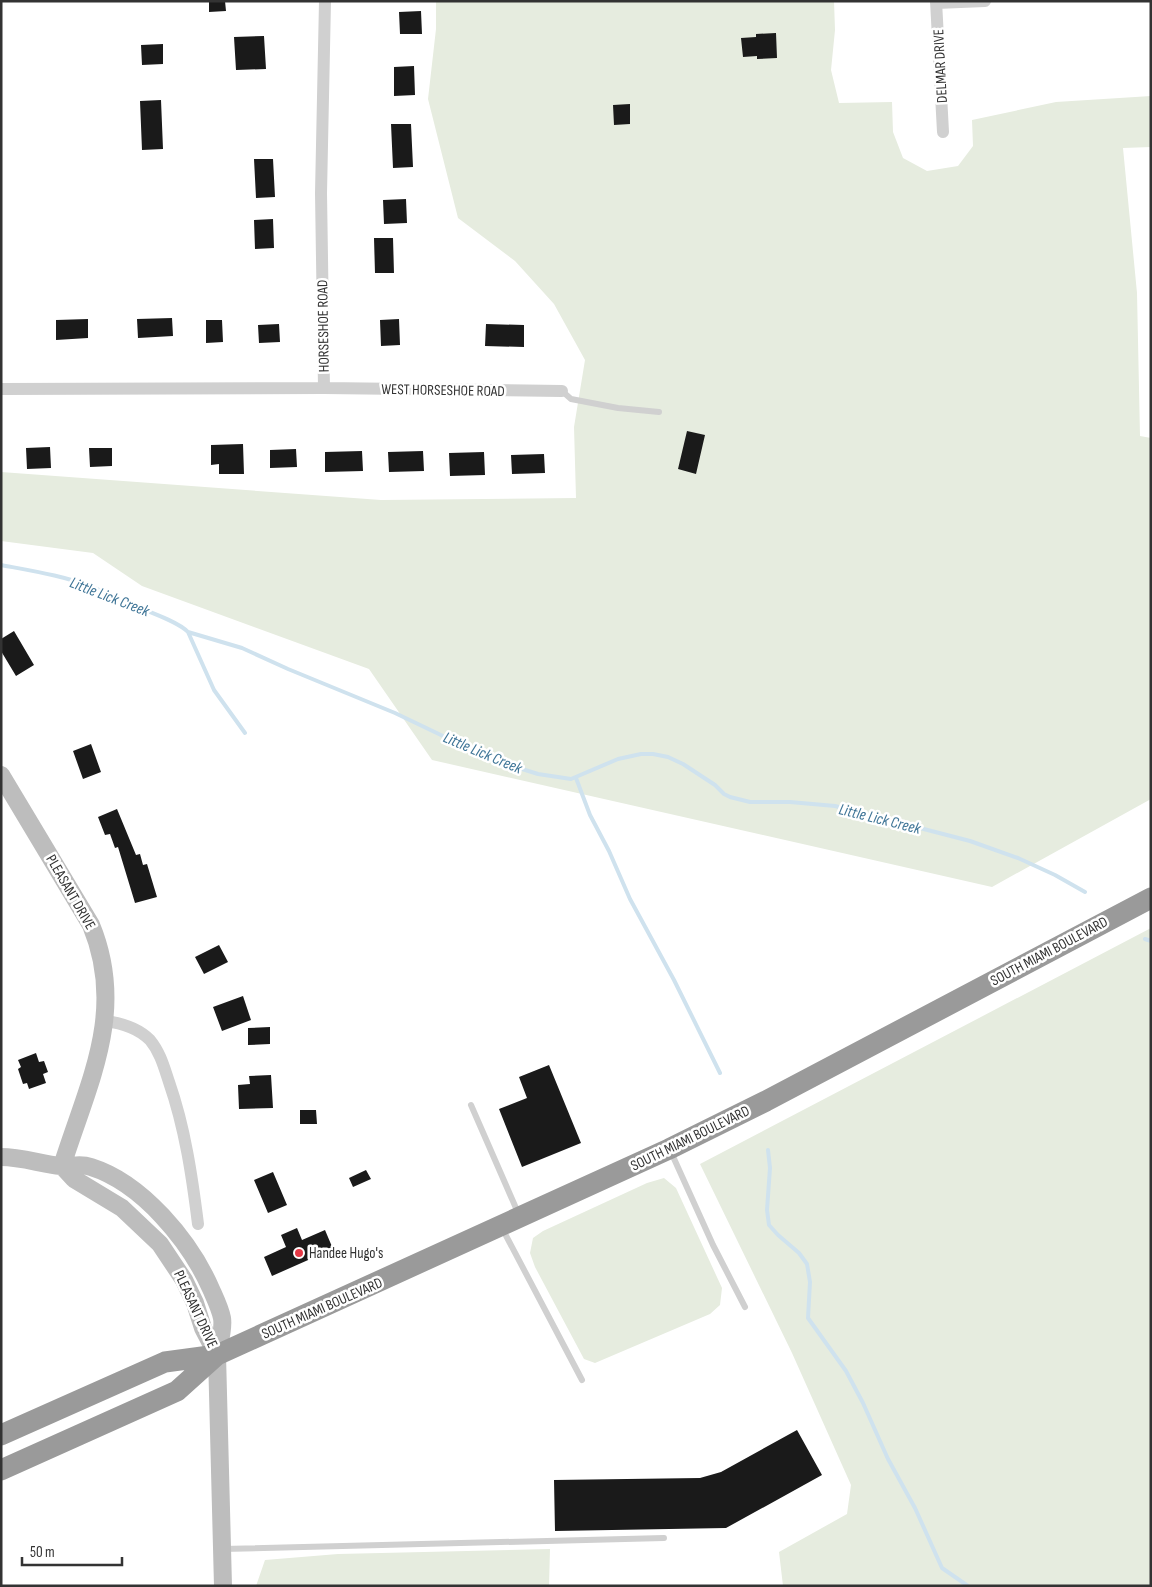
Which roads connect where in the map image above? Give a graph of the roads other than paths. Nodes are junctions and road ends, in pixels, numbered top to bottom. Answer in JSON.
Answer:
{"nodes":[{"id":1,"x":324,"y":1,"type":"edge"},
{"id":2,"x":985,"y":1,"type":"edge"},
{"id":3,"x":936,"y":2,"type":"edge"},
{"id":4,"x":944,"y":132,"type":"dead end"},
{"id":5,"x":324,"y":388,"type":"junction"},
{"id":6,"x":1,"y":389,"type":"edge"},
{"id":7,"x":562,"y":391,"type":"joint"},
{"id":8,"x":659,"y":412,"type":"dead end"},
{"id":9,"x":1,"y":775,"type":"edge"},
{"id":10,"x":1151,"y":898,"type":"edge"},
{"id":11,"x":105,"y":1021,"type":"junction"},
{"id":12,"x":471,"y":1105,"type":"dead end"},
{"id":13,"x":670,"y":1149,"type":"junction"},
{"id":14,"x":1,"y":1157,"type":"edge"},
{"id":15,"x":62,"y":1166,"type":"junction"},
{"id":16,"x":520,"y":1218,"type":"junction"},
{"id":17,"x":198,"y":1224,"type":"dead end"},
{"id":18,"x":501,"y":1227,"type":"junction"},
{"id":19,"x":744,"y":1307,"type":"dead end"},
{"id":20,"x":217,"y":1355,"type":"junction"},
{"id":21,"x":582,"y":1380,"type":"dead end"},
{"id":22,"x":1,"y":1435,"type":"edge"},
{"id":23,"x":1,"y":1470,"type":"edge"},
{"id":24,"x":664,"y":1538,"type":"dead end"},
{"id":25,"x":222,"y":1549,"type":"junction"},
{"id":26,"x":223,"y":1586,"type":"edge"}],
"edges":[{"from":1,"to":5,"type":"street","name":"HORSESHOE ROAD"},
{"from":2,"to":3,"type":"street"},
{"from":3,"to":4,"type":"street","name":"DELMAR DRIVE"},
{"from":5,"to":6,"type":"street","name":"HORSESHOE ROAD"},
{"from":5,"to":7,"type":"street","name":"WEST HORSESHOE ROAD"},
{"from":7,"to":8,"type":"lane"},
{"from":9,"to":11,"type":"street","name":"PLEASANT DRIVE"},
{"from":10,"to":13,"type":"highway","name":"SOUTH MIAMI BOULEVARD"},
{"from":11,"to":15,"type":"street","name":"PLEASANT DRIVE"},
{"from":11,"to":17,"type":"street"},
{"from":12,"to":16,"type":"lane"},
{"from":13,"to":16,"type":"highway","name":"SOUTH MIAMI BOULEVARD"},
{"from":13,"to":19,"type":"lane"},
{"from":14,"to":15,"type":"street"},
{"from":15,"to":20,"type":"street","name":"PLEASANT DRIVE"},
{"from":16,"to":18,"type":"highway","name":"SOUTH MIAMI BOULEVARD"},
{"from":18,"to":20,"type":"highway","name":"SOUTH MIAMI BOULEVARD"},
{"from":18,"to":21,"type":"lane"},
{"from":20,"to":22,"type":"highway","name":"SOUTH MIAMI BOULEVARD"},
{"from":20,"to":23,"type":"highway","name":"SOUTH MIAMI BOULEVARD"},
{"from":20,"to":25,"type":"street","name":"PLEASANT DRIVE"},
{"from":24,"to":25,"type":"lane"},
{"from":25,"to":26,"type":"street","name":"PLEASANT DRIVE"}]}
